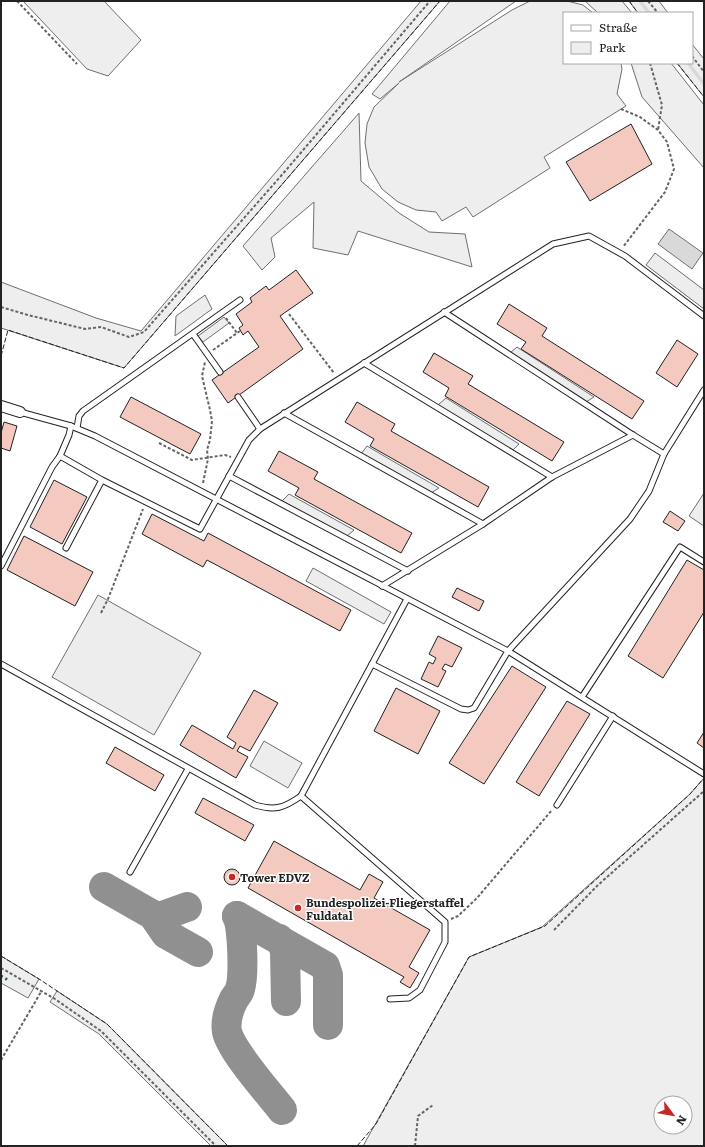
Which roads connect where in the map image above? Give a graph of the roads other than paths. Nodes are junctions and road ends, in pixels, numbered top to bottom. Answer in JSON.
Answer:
{"nodes":[{"id":1,"x":240,"y":300,"type":"dead end"},
{"id":2,"x":444,"y":312,"type":"junction"},
{"id":3,"x":704,"y":316,"type":"edge"},
{"id":4,"x":192,"y":334,"type":"junction"},
{"id":5,"x":364,"y":363,"type":"junction"},
{"id":6,"x":220,"y":372,"type":"dead end"},
{"id":7,"x":704,"y":390,"type":"edge"},
{"id":8,"x":238,"y":397,"type":"dead end"},
{"id":9,"x":1,"y":406,"type":"edge"},
{"id":10,"x":20,"y":412,"type":"joint"},
{"id":11,"x":284,"y":413,"type":"junction"},
{"id":12,"x":71,"y":426,"type":"junction"},
{"id":13,"x":77,"y":428,"type":"junction"},
{"id":14,"x":260,"y":429,"type":"junction"},
{"id":15,"x":633,"y":435,"type":"junction"},
{"id":16,"x":664,"y":454,"type":"junction"},
{"id":17,"x":60,"y":456,"type":"junction"},
{"id":18,"x":229,"y":476,"type":"junction"},
{"id":19,"x":552,"y":477,"type":"junction"},
{"id":20,"x":102,"y":480,"type":"junction"},
{"id":21,"x":216,"y":498,"type":"junction"},
{"id":22,"x":483,"y":524,"type":"junction"},
{"id":23,"x":66,"y":548,"type":"dead end"},
{"id":24,"x":704,"y":562,"type":"edge"},
{"id":25,"x":1,"y":566,"type":"edge"},
{"id":26,"x":408,"y":571,"type":"junction"},
{"id":27,"x":382,"y":586,"type":"junction"},
{"id":28,"x":407,"y":599,"type":"junction"},
{"id":29,"x":508,"y":651,"type":"junction"},
{"id":30,"x":1,"y":664,"type":"edge"},
{"id":31,"x":372,"y":664,"type":"junction"},
{"id":32,"x":582,"y":697,"type":"junction"},
{"id":33,"x":613,"y":716,"type":"junction"},
{"id":34,"x":188,"y":769,"type":"junction"},
{"id":35,"x":704,"y":774,"type":"edge"},
{"id":36,"x":301,"y":796,"type":"junction"},
{"id":37,"x":557,"y":805,"type":"road end"},
{"id":38,"x":130,"y":872,"type":"dead end"},
{"id":39,"x":390,"y":999,"type":"dead end"}],
"edges":[{"from":1,"to":4,"type":"lane"},
{"from":2,"to":3,"type":"lane"},
{"from":2,"to":5,"type":"lane"},
{"from":2,"to":15,"type":"lane"},
{"from":4,"to":6,"type":"lane"},
{"from":4,"to":13,"type":"lane"},
{"from":5,"to":11,"type":"lane"},
{"from":5,"to":19,"type":"lane"},
{"from":7,"to":16,"type":"lane"},
{"from":8,"to":14,"type":"lane"},
{"from":9,"to":10,"type":"street"},
{"from":10,"to":12,"type":"lane"},
{"from":11,"to":14,"type":"lane"},
{"from":11,"to":22,"type":"lane"},
{"from":12,"to":13,"type":"lane"},
{"from":12,"to":17,"type":"lane"},
{"from":13,"to":21,"type":"lane"},
{"from":14,"to":18,"type":"lane"},
{"from":15,"to":16,"type":"lane"},
{"from":15,"to":19,"type":"lane"},
{"from":16,"to":29,"type":"lane"},
{"from":17,"to":20,"type":"lane"},
{"from":17,"to":25,"type":"lane"},
{"from":18,"to":21,"type":"lane"},
{"from":18,"to":26,"type":"lane"},
{"from":19,"to":22,"type":"lane"},
{"from":20,"to":21,"type":"lane"},
{"from":20,"to":23,"type":"lane"},
{"from":21,"to":27,"type":"lane"},
{"from":22,"to":26,"type":"lane"},
{"from":24,"to":32,"type":"lane"},
{"from":26,"to":27,"type":"lane"},
{"from":27,"to":28,"type":"lane"},
{"from":28,"to":29,"type":"lane"},
{"from":28,"to":31,"type":"lane"},
{"from":29,"to":31,"type":"lane"},
{"from":29,"to":32,"type":"lane"},
{"from":30,"to":34,"type":"lane"},
{"from":31,"to":36,"type":"lane"},
{"from":32,"to":33,"type":"lane"},
{"from":33,"to":35,"type":"lane"},
{"from":33,"to":37,"type":"lane"},
{"from":34,"to":36,"type":"lane"},
{"from":34,"to":38,"type":"lane"},
{"from":36,"to":39,"type":"lane"}]}
